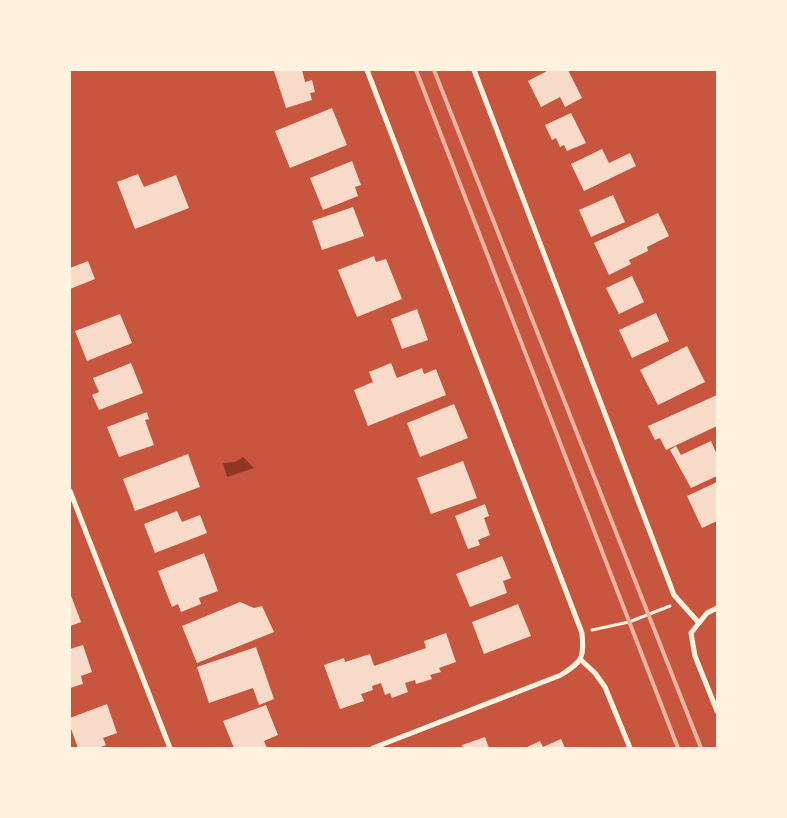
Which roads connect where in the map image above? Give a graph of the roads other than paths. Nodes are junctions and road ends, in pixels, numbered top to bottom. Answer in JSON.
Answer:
{"nodes":[{"id":1,"x":367,"y":70,"type":"edge"},
{"id":2,"x":474,"y":70,"type":"edge"},
{"id":3,"x":70,"y":491,"type":"edge"},
{"id":4,"x":717,"y":608,"type":"edge"},
{"id":5,"x":699,"y":623,"type":"junction"},
{"id":6,"x":581,"y":660,"type":"junction"},
{"id":7,"x":717,"y":711,"type":"edge"},
{"id":8,"x":170,"y":748,"type":"edge"},
{"id":9,"x":373,"y":748,"type":"edge"},
{"id":10,"x":630,"y":748,"type":"edge"}],
"edges":[{"from":1,"to":6,"type":"street"},
{"from":2,"to":5,"type":"street"},
{"from":3,"to":8,"type":"street"},
{"from":4,"to":5,"type":"street"},
{"from":5,"to":7,"type":"street"},
{"from":6,"to":9,"type":"street"},
{"from":6,"to":10,"type":"street"}]}
